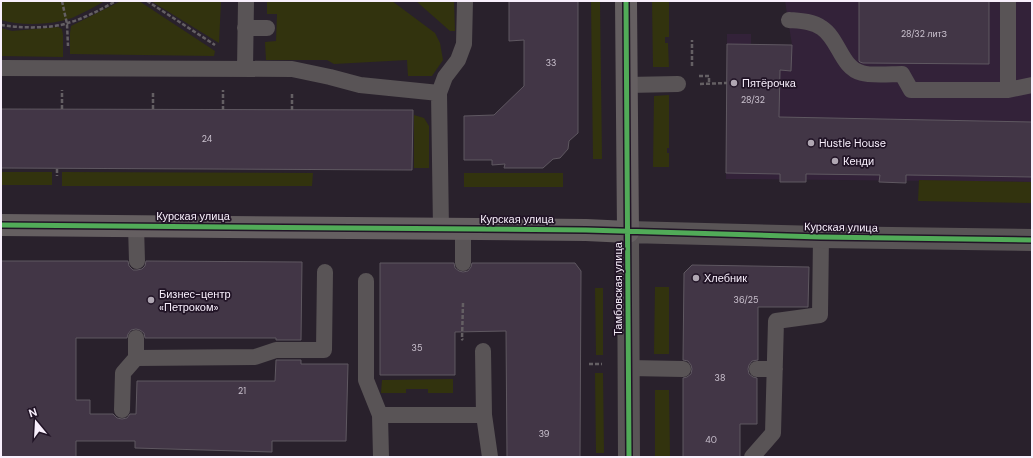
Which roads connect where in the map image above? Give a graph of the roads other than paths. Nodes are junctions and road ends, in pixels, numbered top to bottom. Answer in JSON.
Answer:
{"nodes":[{"id":1,"x":246,"y":1,"type":"edge"},
{"id":2,"x":465,"y":1,"type":"edge"},
{"id":3,"x":626,"y":1,"type":"edge"},
{"id":4,"x":1008,"y":1,"type":"edge"},
{"id":5,"x":789,"y":20,"type":"dead end"},
{"id":6,"x":245,"y":28,"type":"junction"},
{"id":7,"x":267,"y":28,"type":"dead end"},
{"id":8,"x":245,"y":66,"type":"junction"},
{"id":9,"x":1,"y":68,"type":"edge"},
{"id":10,"x":678,"y":84,"type":"dead end"},
{"id":11,"x":626,"y":85,"type":"junction"},
{"id":12,"x":1032,"y":85,"type":"edge"},
{"id":13,"x":1008,"y":90,"type":"junction"},
{"id":14,"x":439,"y":93,"type":"junction"},
{"id":15,"x":1,"y":225,"type":"edge"},
{"id":16,"x":136,"y":226,"type":"junction"},
{"id":17,"x":441,"y":229,"type":"junction"},
{"id":18,"x":463,"y":229,"type":"junction"},
{"id":19,"x":628,"y":232,"type":"junction"},
{"id":20,"x":821,"y":237,"type":"junction"},
{"id":21,"x":1032,"y":240,"type":"edge"},
{"id":22,"x":136,"y":261,"type":"dead end"},
{"id":23,"x":463,"y":263,"type":"dead end"},
{"id":24,"x":325,"y":272,"type":"dead end"},
{"id":25,"x":366,"y":281,"type":"dead end"},
{"id":26,"x":136,"y":338,"type":"dead end"},
{"id":27,"x":483,"y":351,"type":"road end"},
{"id":28,"x":136,"y":358,"type":"junction"},
{"id":29,"x":629,"y":368,"type":"junction"},
{"id":30,"x":683,"y":369,"type":"dead end"},
{"id":31,"x":758,"y":369,"type":"dead end"},
{"id":32,"x":775,"y":369,"type":"junction"},
{"id":33,"x":122,"y":410,"type":"dead end"},
{"id":34,"x":380,"y":415,"type":"junction"},
{"id":35,"x":484,"y":415,"type":"junction"},
{"id":36,"x":381,"y":457,"type":"edge"},
{"id":37,"x":490,"y":457,"type":"edge"},
{"id":38,"x":629,"y":457,"type":"edge"},
{"id":39,"x":752,"y":457,"type":"edge"}],
"edges":[{"from":1,"to":6,"type":"lane"},
{"from":2,"to":14,"type":"lane"},
{"from":3,"to":11,"type":"street","name":"Тамбовская улица"},
{"from":4,"to":13,"type":"lane"},
{"from":5,"to":13,"type":"lane"},
{"from":6,"to":7,"type":"lane"},
{"from":6,"to":8,"type":"lane"},
{"from":8,"to":9,"type":"lane"},
{"from":8,"to":14,"type":"lane"},
{"from":10,"to":11,"type":"lane"},
{"from":11,"to":19,"type":"street","name":"Тамбовская улица"},
{"from":12,"to":13,"type":"lane"},
{"from":14,"to":17,"type":"lane"},
{"from":15,"to":16,"type":"street","name":"Курская улица"},
{"from":16,"to":17,"type":"street","name":"Курская улица"},
{"from":16,"to":22,"type":"lane"},
{"from":17,"to":18,"type":"street","name":"Курская улица"},
{"from":18,"to":19,"type":"street","name":"Курская улица"},
{"from":18,"to":23,"type":"lane"},
{"from":19,"to":20,"type":"street","name":"Курская улица"},
{"from":19,"to":29,"type":"street","name":"Тамбовская улица"},
{"from":20,"to":21,"type":"street","name":"Курская улица"},
{"from":20,"to":32,"type":"lane"},
{"from":24,"to":28,"type":"lane"},
{"from":25,"to":34,"type":"lane"},
{"from":26,"to":28,"type":"lane"},
{"from":27,"to":35,"type":"lane"},
{"from":28,"to":33,"type":"lane"},
{"from":29,"to":30,"type":"lane"},
{"from":29,"to":38,"type":"street","name":"Тамбовская улица"},
{"from":31,"to":32,"type":"lane"},
{"from":32,"to":39,"type":"lane"},
{"from":34,"to":35,"type":"lane"},
{"from":34,"to":36,"type":"lane"},
{"from":35,"to":37,"type":"lane"}]}
